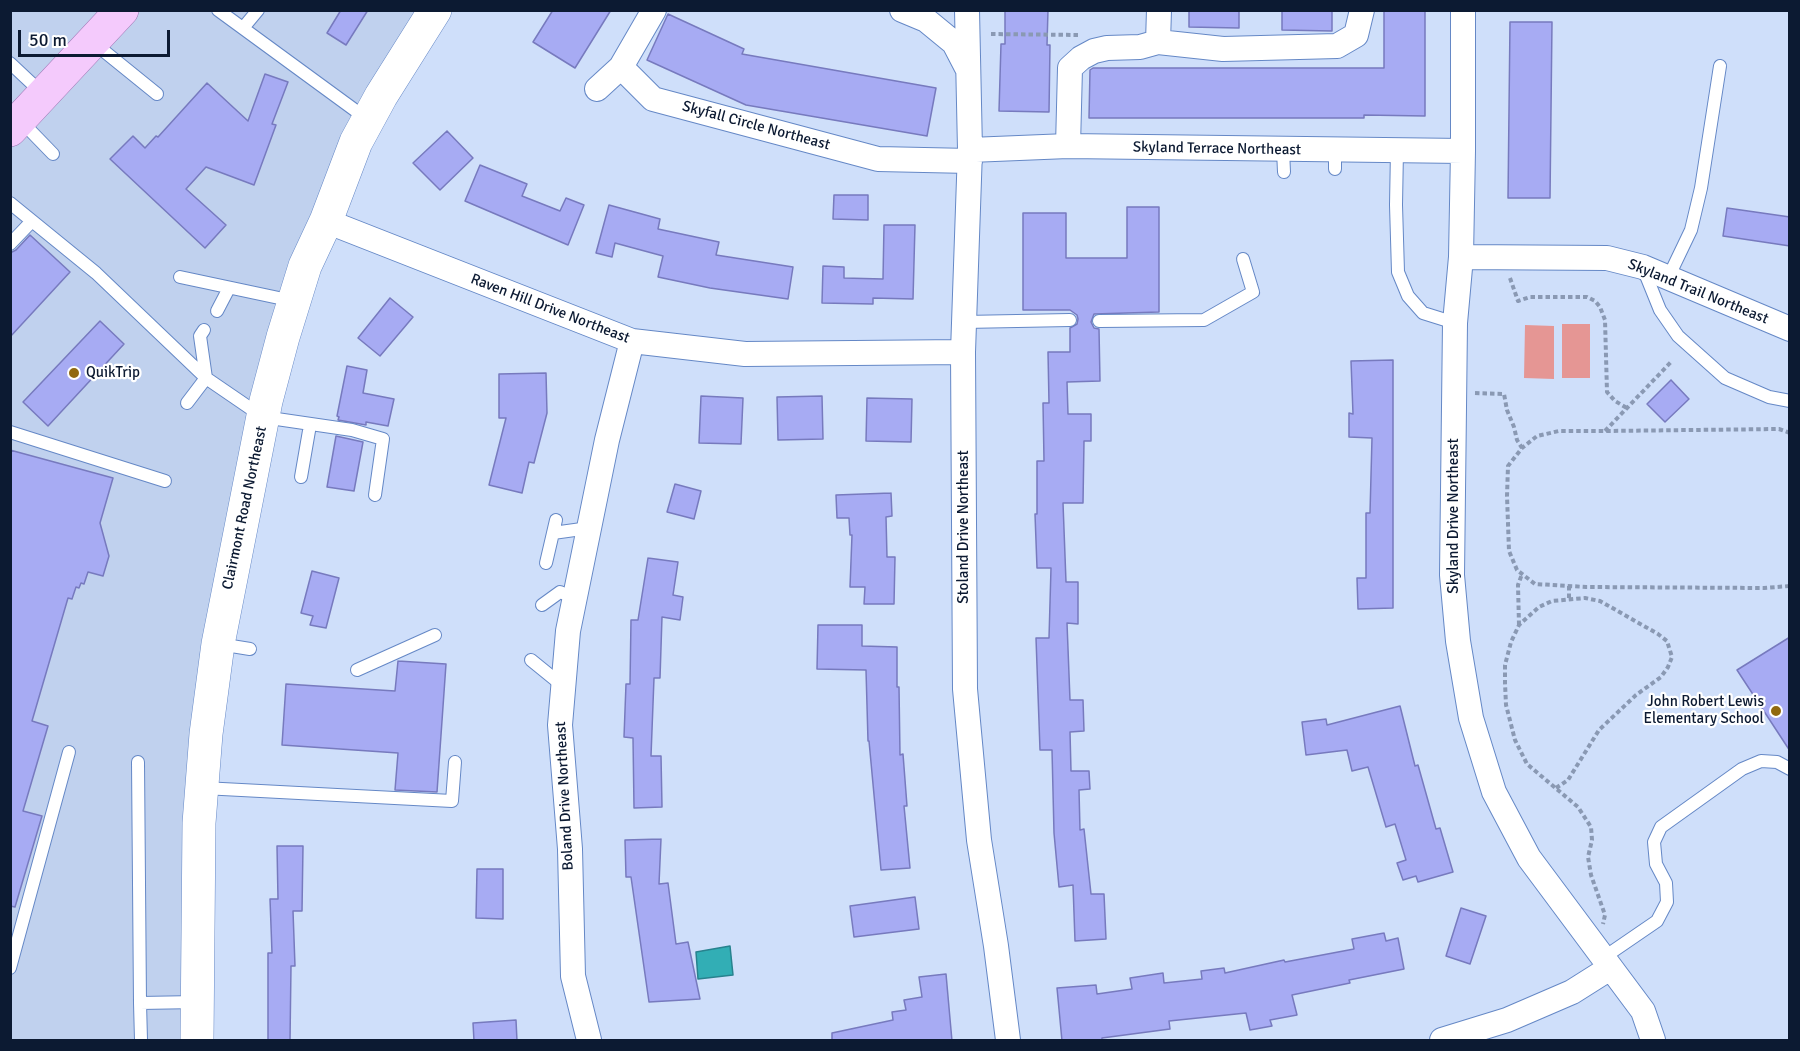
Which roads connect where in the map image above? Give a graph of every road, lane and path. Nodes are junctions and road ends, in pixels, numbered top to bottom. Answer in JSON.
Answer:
{"nodes":[{"id":1,"x":122,"y":10,"type":"edge"},
{"id":2,"x":218,"y":10,"type":"edge"},
{"id":3,"x":258,"y":10,"type":"edge"},
{"id":4,"x":435,"y":10,"type":"edge"},
{"id":5,"x":654,"y":10,"type":"edge"},
{"id":6,"x":902,"y":10,"type":"edge"},
{"id":7,"x":967,"y":10,"type":"edge"},
{"id":8,"x":1159,"y":10,"type":"edge"},
{"id":9,"x":1362,"y":10,"type":"edge"},
{"id":10,"x":1463,"y":10,"type":"edge"},
{"id":11,"x":243,"y":28,"type":"junction"},
{"id":12,"x":991,"y":34,"type":"dead end"},
{"id":13,"x":1082,"y":35,"type":"dead end"},
{"id":14,"x":93,"y":42,"type":"junction"},
{"id":15,"x":1158,"y":42,"type":"junction"},
{"id":16,"x":10,"y":63,"type":"edge"},
{"id":17,"x":1720,"y":66,"type":"dead end"},
{"id":18,"x":621,"y":67,"type":"junction"},
{"id":19,"x":970,"y":73,"type":"junction"},
{"id":20,"x":597,"y":89,"type":"dead end"},
{"id":21,"x":157,"y":94,"type":"dead end"},
{"id":22,"x":44,"y":95,"type":"junction"},
{"id":23,"x":368,"y":120,"type":"junction"},
{"id":24,"x":15,"y":125,"type":"edge"},
{"id":25,"x":1068,"y":147,"type":"junction"},
{"id":26,"x":1396,"y":150,"type":"junction"},
{"id":27,"x":1464,"y":151,"type":"junction"},
{"id":28,"x":53,"y":154,"type":"dead end"},
{"id":29,"x":970,"y":155,"type":"junction"},
{"id":30,"x":10,"y":203,"type":"edge"},
{"id":31,"x":32,"y":221,"type":"junction"},
{"id":32,"x":326,"y":221,"type":"junction"},
{"id":33,"x":10,"y":244,"type":"edge"},
{"id":34,"x":1461,"y":257,"type":"junction"},
{"id":35,"x":1243,"y":259,"type":"dead end"},
{"id":36,"x":1643,"y":267,"type":"junction"},
{"id":37,"x":1508,"y":272,"type":"dead end"},
{"id":38,"x":180,"y":277,"type":"dead end"},
{"id":39,"x":1668,"y":278,"type":"junction"},
{"id":40,"x":229,"y":288,"type":"junction"},
{"id":41,"x":294,"y":301,"type":"junction"},
{"id":42,"x":217,"y":311,"type":"dead end"},
{"id":43,"x":1070,"y":320,"type":"dead end"},
{"id":44,"x":1099,"y":321,"type":"dead end"},
{"id":45,"x":964,"y":322,"type":"junction"},
{"id":46,"x":1455,"y":323,"type":"junction"},
{"id":47,"x":1790,"y":329,"type":"edge"},
{"id":48,"x":204,"y":330,"type":"dead end"},
{"id":49,"x":632,"y":341,"type":"junction"},
{"id":50,"x":963,"y":352,"type":"junction"},
{"id":51,"x":1671,"y":362,"type":"dead end"},
{"id":52,"x":206,"y":378,"type":"junction"},
{"id":53,"x":1475,"y":393,"type":"dead end"},
{"id":54,"x":1790,"y":401,"type":"edge"},
{"id":55,"x":187,"y":403,"type":"dead end"},
{"id":56,"x":1627,"y":408,"type":"junction"},
{"id":57,"x":263,"y":417,"type":"junction"},
{"id":58,"x":310,"y":425,"type":"junction"},
{"id":59,"x":1605,"y":430,"type":"junction"},
{"id":60,"x":10,"y":432,"type":"edge"},
{"id":61,"x":1790,"y":433,"type":"edge"},
{"id":62,"x":1522,"y":448,"type":"junction"},
{"id":63,"x":301,"y":477,"type":"dead end"},
{"id":64,"x":165,"y":481,"type":"dead end"},
{"id":65,"x":375,"y":495,"type":"dead end"},
{"id":66,"x":556,"y":520,"type":"dead end"},
{"id":67,"x":589,"y":528,"type":"junction"},
{"id":68,"x":553,"y":533,"type":"junction"},
{"id":69,"x":546,"y":563,"type":"dead end"},
{"id":70,"x":1522,"y":574,"type":"junction"},
{"id":71,"x":1569,"y":586,"type":"junction"},
{"id":72,"x":1790,"y":586,"type":"edge"},
{"id":73,"x":574,"y":598,"type":"junction"},
{"id":74,"x":1569,"y":598,"type":"junction"},
{"id":75,"x":542,"y":605,"type":"dead end"},
{"id":76,"x":1519,"y":625,"type":"junction"},
{"id":77,"x":435,"y":635,"type":"dead end"},
{"id":78,"x":218,"y":644,"type":"junction"},
{"id":79,"x":250,"y":649,"type":"dead end"},
{"id":80,"x":531,"y":660,"type":"dead end"},
{"id":81,"x":357,"y":670,"type":"dead end"},
{"id":82,"x":563,"y":686,"type":"junction"},
{"id":83,"x":69,"y":752,"type":"dead end"},
{"id":84,"x":138,"y":762,"type":"dead end"},
{"id":85,"x":455,"y":762,"type":"dead end"},
{"id":86,"x":1790,"y":770,"type":"edge"},
{"id":87,"x":201,"y":788,"type":"junction"},
{"id":88,"x":1556,"y":788,"type":"junction"},
{"id":89,"x":1602,"y":926,"type":"dead end"},
{"id":90,"x":1606,"y":963,"type":"junction"},
{"id":91,"x":10,"y":968,"type":"edge"},
{"id":92,"x":197,"y":1002,"type":"junction"},
{"id":93,"x":140,"y":1003,"type":"junction"},
{"id":94,"x":141,"y":1041,"type":"edge"},
{"id":95,"x":197,"y":1041,"type":"edge"},
{"id":96,"x":589,"y":1041,"type":"edge"},
{"id":97,"x":1008,"y":1041,"type":"edge"},
{"id":98,"x":1442,"y":1041,"type":"edge"},
{"id":99,"x":1653,"y":1041,"type":"edge"}],
"edges":[{"from":1,"to":14,"type":"main road"},
{"from":2,"to":11,"type":"lane"},
{"from":3,"to":11,"type":"lane"},
{"from":4,"to":23,"type":"main road","name":"Clairmont Road Northeast"},
{"from":5,"to":18,"type":"street"},
{"from":6,"to":19,"type":"street"},
{"from":7,"to":19,"type":"street","name":"Stoland Drive Northeast"},
{"from":8,"to":15,"type":"street"},
{"from":9,"to":15,"type":"street"},
{"from":10,"to":27,"type":"street","name":"Skyland Drive Northeast"},
{"from":11,"to":23,"type":"lane"},
{"from":12,"to":13,"type":"path"},
{"from":14,"to":21,"type":"lane"},
{"from":14,"to":22,"type":"main road"},
{"from":15,"to":25,"type":"street"},
{"from":16,"to":22,"type":"lane"},
{"from":17,"to":39,"type":"lane"},
{"from":18,"to":20,"type":"street"},
{"from":18,"to":29,"type":"street","name":"Skyfall Circle Northeast"},
{"from":19,"to":29,"type":"street","name":"Stoland Drive Northeast"},
{"from":22,"to":24,"type":"main road"},
{"from":23,"to":32,"type":"main road","name":"Clairmont Road Northeast"},
{"from":24,"to":28,"type":"lane"},
{"from":25,"to":26,"type":"street","name":"Skyland Terrace Northeast"},
{"from":25,"to":29,"type":"street","name":"Skyland Terrace Northeast"},
{"from":26,"to":27,"type":"street","name":"Skyland Terrace Northeast"},
{"from":26,"to":46,"type":"lane"},
{"from":27,"to":34,"type":"street","name":"Skyland Drive Northeast"},
{"from":29,"to":45,"type":"street","name":"Stoland Drive Northeast"},
{"from":30,"to":31,"type":"lane"},
{"from":31,"to":33,"type":"lane"},
{"from":31,"to":52,"type":"lane"},
{"from":32,"to":41,"type":"main road","name":"Clairmont Road Northeast"},
{"from":32,"to":49,"type":"street","name":"Raven Hill Drive Northeast"},
{"from":34,"to":36,"type":"street","name":"Skyland Trail Northeast"},
{"from":34,"to":46,"type":"street","name":"Skyland Drive Northeast"},
{"from":35,"to":44,"type":"lane"},
{"from":36,"to":39,"type":"street","name":"Skyland Trail Northeast"},
{"from":36,"to":54,"type":"lane"},
{"from":37,"to":56,"type":"path"},
{"from":38,"to":40,"type":"lane"},
{"from":39,"to":47,"type":"street","name":"Skyland Trail Northeast"},
{"from":40,"to":41,"type":"lane"},
{"from":40,"to":42,"type":"lane"},
{"from":41,"to":57,"type":"main road","name":"Clairmont Road Northeast"},
{"from":43,"to":45,"type":"lane"},
{"from":45,"to":50,"type":"street","name":"Stoland Drive Northeast"},
{"from":46,"to":90,"type":"street","name":"Skyland Drive Northeast"},
{"from":48,"to":52,"type":"lane"},
{"from":49,"to":50,"type":"street","name":"Raven Hill Drive Northeast"},
{"from":49,"to":67,"type":"street","name":"Boland Drive Northeast"},
{"from":50,"to":97,"type":"street","name":"Stoland Drive Northeast"},
{"from":51,"to":56,"type":"path"},
{"from":52,"to":55,"type":"lane"},
{"from":52,"to":57,"type":"lane"},
{"from":53,"to":62,"type":"path"},
{"from":56,"to":59,"type":"path"},
{"from":57,"to":58,"type":"lane"},
{"from":57,"to":78,"type":"main road","name":"Clairmont Road Northeast"},
{"from":58,"to":63,"type":"lane"},
{"from":58,"to":65,"type":"lane"},
{"from":59,"to":61,"type":"path"},
{"from":59,"to":62,"type":"path"},
{"from":60,"to":64,"type":"lane"},
{"from":62,"to":70,"type":"path"},
{"from":66,"to":68,"type":"lane"},
{"from":67,"to":68,"type":"lane"},
{"from":67,"to":73,"type":"street","name":"Boland Drive Northeast"},
{"from":68,"to":69,"type":"lane"},
{"from":70,"to":71,"type":"path"},
{"from":70,"to":76,"type":"path"},
{"from":71,"to":72,"type":"path"},
{"from":71,"to":74,"type":"path"},
{"from":73,"to":75,"type":"lane"},
{"from":73,"to":82,"type":"street","name":"Boland Drive Northeast"},
{"from":74,"to":76,"type":"path"},
{"from":74,"to":88,"type":"path"},
{"from":76,"to":88,"type":"path"},
{"from":77,"to":81,"type":"lane"},
{"from":78,"to":79,"type":"lane"},
{"from":78,"to":87,"type":"main road","name":"Clairmont Road Northeast"},
{"from":80,"to":82,"type":"lane"},
{"from":82,"to":96,"type":"street","name":"Boland Drive Northeast"},
{"from":83,"to":91,"type":"lane"},
{"from":84,"to":93,"type":"lane"},
{"from":85,"to":87,"type":"lane"},
{"from":86,"to":90,"type":"lane"},
{"from":87,"to":92,"type":"main road","name":"Clairmont Road Northeast"},
{"from":88,"to":89,"type":"path"},
{"from":90,"to":98,"type":"street"},
{"from":90,"to":99,"type":"street","name":"Skyland Drive Northeast"},
{"from":92,"to":93,"type":"lane"},
{"from":92,"to":95,"type":"main road","name":"Clairmont Road Northeast"},
{"from":93,"to":94,"type":"lane"}]}
